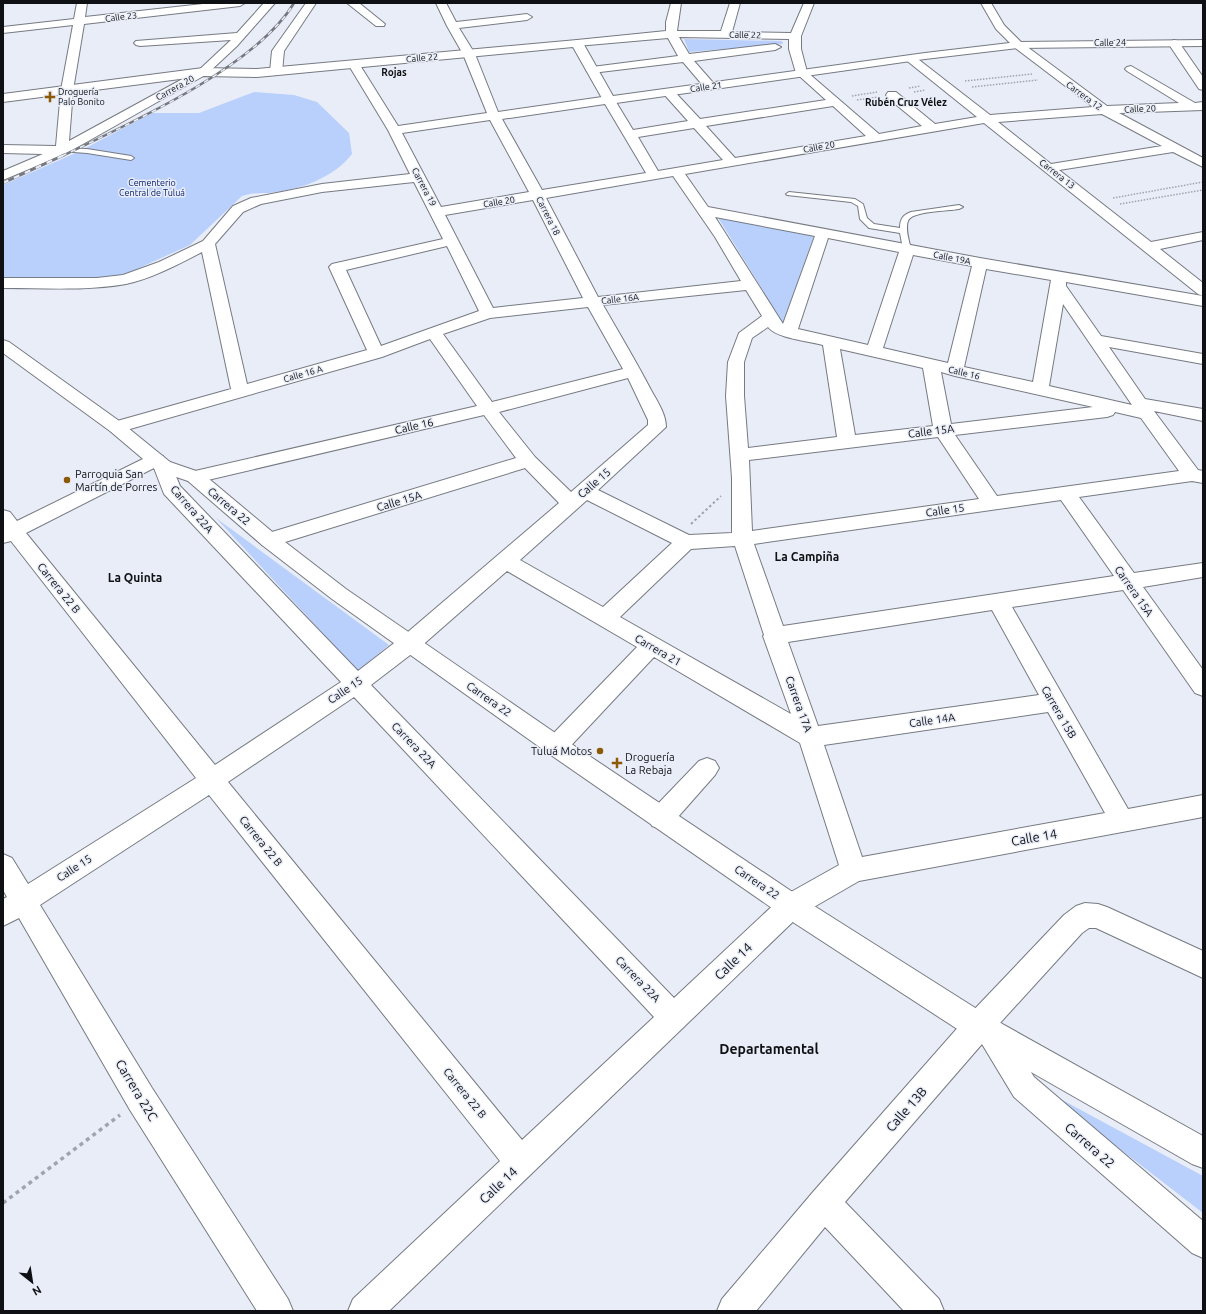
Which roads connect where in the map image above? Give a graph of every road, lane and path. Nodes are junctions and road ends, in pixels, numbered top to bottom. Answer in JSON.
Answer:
{"nodes":[{"id":1,"x":82,"y":3,"type":"edge"},
{"id":2,"x":240,"y":3,"type":"edge"},
{"id":3,"x":270,"y":3,"type":"edge"},
{"id":4,"x":311,"y":3,"type":"edge"},
{"id":5,"x":352,"y":3,"type":"edge"},
{"id":6,"x":440,"y":3,"type":"edge"},
{"id":7,"x":676,"y":3,"type":"edge"},
{"id":8,"x":735,"y":3,"type":"edge"},
{"id":9,"x":809,"y":3,"type":"edge"},
{"id":10,"x":986,"y":3,"type":"edge"},
{"id":11,"x":528,"y":17,"type":"dead end"},
{"id":12,"x":79,"y":22,"type":"junction"},
{"id":13,"x":380,"y":24,"type":"dead end"},
{"id":14,"x":452,"y":26,"type":"junction"},
{"id":15,"x":3,"y":30,"type":"edge"},
{"id":16,"x":672,"y":34,"type":"junction"},
{"id":17,"x":725,"y":35,"type":"junction"},
{"id":18,"x":240,"y":36,"type":"junction"},
{"id":19,"x":794,"y":40,"type":"junction"},
{"id":20,"x":140,"y":43,"type":"dead end"},
{"id":21,"x":577,"y":43,"type":"junction"},
{"id":22,"x":1174,"y":43,"type":"junction"},
{"id":23,"x":1203,"y":43,"type":"edge"},
{"id":24,"x":1018,"y":46,"type":"junction"},
{"id":25,"x":463,"y":53,"type":"junction"},
{"id":26,"x":686,"y":58,"type":"junction"},
{"id":27,"x":910,"y":58,"type":"junction"},
{"id":28,"x":354,"y":64,"type":"junction"},
{"id":29,"x":1131,"y":69,"type":"dead end"},
{"id":30,"x":592,"y":70,"type":"junction"},
{"id":31,"x":203,"y":72,"type":"junction"},
{"id":32,"x":276,"y":72,"type":"junction"},
{"id":33,"x":802,"y":73,"type":"junction"},
{"id":34,"x":1056,"y":75,"type":"junction"},
{"id":35,"x":710,"y":86,"type":"junction"},
{"id":36,"x":946,"y":86,"type":"junction"},
{"id":37,"x":1203,"y":86,"type":"edge"},
{"id":38,"x":67,"y":90,"type":"junction"},
{"id":39,"x":668,"y":92,"type":"junction"},
{"id":40,"x":892,"y":95,"type":"dead end"},
{"id":41,"x":3,"y":98,"type":"edge"},
{"id":42,"x":609,"y":100,"type":"junction"},
{"id":43,"x":836,"y":102,"type":"junction"},
{"id":44,"x":1197,"y":106,"type":"edge"},
{"id":45,"x":1104,"y":110,"type":"junction"},
{"id":46,"x":494,"y":116,"type":"junction"},
{"id":47,"x":988,"y":119,"type":"junction"},
{"id":48,"x":696,"y":124,"type":"junction"},
{"id":49,"x":932,"y":128,"type":"junction"},
{"id":50,"x":394,"y":130,"type":"junction"},
{"id":51,"x":629,"y":134,"type":"junction"},
{"id":52,"x":875,"y":137,"type":"junction"},
{"id":53,"x":1175,"y":148,"type":"junction"},
{"id":54,"x":3,"y":149,"type":"edge"},
{"id":55,"x":62,"y":150,"type":"junction"},
{"id":56,"x":131,"y":158,"type":"dead end"},
{"id":57,"x":731,"y":161,"type":"junction"},
{"id":58,"x":1203,"y":163,"type":"edge"},
{"id":59,"x":1048,"y":168,"type":"junction"},
{"id":60,"x":676,"y":171,"type":"junction"},
{"id":61,"x":7,"y":173,"type":"edge"},
{"id":62,"x":655,"y":176,"type":"junction"},
{"id":63,"x":418,"y":177,"type":"junction"},
{"id":64,"x":1203,"y":182,"type":"edge"},
{"id":65,"x":1203,"y":190,"type":"edge"},
{"id":66,"x":789,"y":194,"type":"dead end"},
{"id":67,"x":538,"y":196,"type":"junction"},
{"id":68,"x":1094,"y":204,"type":"junction"},
{"id":69,"x":959,"y":208,"type":"dead end"},
{"id":70,"x":703,"y":210,"type":"junction"},
{"id":71,"x":437,"y":212,"type":"junction"},
{"id":72,"x":904,"y":231,"type":"junction"},
{"id":73,"x":823,"y":233,"type":"junction"},
{"id":74,"x":1203,"y":236,"type":"edge"},
{"id":75,"x":452,"y":241,"type":"junction"},
{"id":76,"x":208,"y":244,"type":"junction"},
{"id":77,"x":1148,"y":247,"type":"junction"},
{"id":78,"x":907,"y":249,"type":"junction"},
{"id":79,"x":980,"y":263,"type":"junction"},
{"id":80,"x":1059,"y":281,"type":"junction"},
{"id":81,"x":3,"y":283,"type":"edge"},
{"id":82,"x":751,"y":285,"type":"junction"},
{"id":83,"x":1203,"y":291,"type":"edge"},
{"id":84,"x":1203,"y":301,"type":"edge"},
{"id":85,"x":593,"y":302,"type":"junction"},
{"id":86,"x":488,"y":313,"type":"junction"},
{"id":87,"x":780,"y":327,"type":"junction"},
{"id":88,"x":434,"y":333,"type":"junction"},
{"id":89,"x":1095,"y":340,"type":"junction"},
{"id":90,"x":831,"y":343,"type":"junction"},
{"id":91,"x":3,"y":345,"type":"edge"},
{"id":92,"x":874,"y":352,"type":"junction"},
{"id":93,"x":376,"y":353,"type":"junction"},
{"id":94,"x":1203,"y":359,"type":"edge"},
{"id":95,"x":931,"y":365,"type":"junction"},
{"id":96,"x":954,"y":371,"type":"junction"},
{"id":97,"x":633,"y":372,"type":"junction"},
{"id":98,"x":1040,"y":390,"type":"junction"},
{"id":99,"x":240,"y":392,"type":"junction"},
{"id":100,"x":488,"y":409,"type":"junction"},
{"id":101,"x":1137,"y":409,"type":"junction"},
{"id":102,"x":1203,"y":415,"type":"edge"},
{"id":103,"x":116,"y":427,"type":"junction"},
{"id":104,"x":657,"y":427,"type":"joint"},
{"id":105,"x":943,"y":430,"type":"junction"},
{"id":106,"x":847,"y":442,"type":"junction"},
{"id":107,"x":739,"y":455,"type":"junction"},
{"id":108,"x":528,"y":461,"type":"junction"},
{"id":109,"x":159,"y":463,"type":"junction"},
{"id":110,"x":1197,"y":476,"type":"edge"},
{"id":111,"x":195,"y":477,"type":"junction"},
{"id":112,"x":741,"y":478,"type":"junction"},
{"id":113,"x":1066,"y":493,"type":"junction"},
{"id":114,"x":578,"y":497,"type":"junction"},
{"id":115,"x":992,"y":504,"type":"junction"},
{"id":116,"x":7,"y":528,"type":"edge"},
{"id":117,"x":742,"y":539,"type":"junction"},
{"id":118,"x":269,"y":540,"type":"junction"},
{"id":119,"x":681,"y":540,"type":"junction"},
{"id":120,"x":506,"y":561,"type":"junction"},
{"id":121,"x":1203,"y":570,"type":"edge"},
{"id":122,"x":1127,"y":582,"type":"junction"},
{"id":123,"x":998,"y":602,"type":"junction"},
{"id":124,"x":604,"y":618,"type":"junction"},
{"id":125,"x":774,"y":636,"type":"junction"},
{"id":126,"x":410,"y":643,"type":"junction"},
{"id":127,"x":651,"y":646,"type":"junction"},
{"id":128,"x":1200,"y":678,"type":"edge"},
{"id":129,"x":356,"y":684,"type":"junction"},
{"id":130,"x":1053,"y":702,"type":"junction"},
{"id":131,"x":810,"y":737,"type":"junction"},
{"id":132,"x":556,"y":746,"type":"junction"},
{"id":133,"x":706,"y":768,"type":"dead end"},
{"id":134,"x":212,"y":780,"type":"junction"},
{"id":135,"x":1203,"y":806,"type":"edge"},
{"id":136,"x":661,"y":818,"type":"junction"},
{"id":137,"x":1122,"y":821,"type":"junction"},
{"id":138,"x":3,"y":866,"type":"edge"},
{"id":139,"x":854,"y":870,"type":"junction"},
{"id":140,"x":791,"y":906,"type":"junction"},
{"id":141,"x":14,"y":907,"type":"edge"},
{"id":142,"x":1203,"y":965,"type":"edge"},
{"id":143,"x":674,"y":1018,"type":"junction"},
{"id":144,"x":985,"y":1030,"type":"junction"},
{"id":145,"x":142,"y":1099,"type":"junction"},
{"id":146,"x":1203,"y":1153,"type":"edge"},
{"id":147,"x":521,"y":1163,"type":"junction"},
{"id":148,"x":3,"y":1203,"type":"edge"},
{"id":149,"x":824,"y":1203,"type":"junction"},
{"id":150,"x":1203,"y":1242,"type":"edge"},
{"id":151,"x":276,"y":1311,"type":"edge"},
{"id":152,"x":365,"y":1311,"type":"edge"},
{"id":153,"x":734,"y":1311,"type":"edge"},
{"id":154,"x":928,"y":1311,"type":"edge"}],
"edges":[{"from":1,"to":12,"type":"street"},
{"from":2,"to":12,"type":"street","name":"Calle 23"},
{"from":3,"to":18,"type":"street","name":"Carrera 20"},
{"from":4,"to":32,"type":"street"},
{"from":5,"to":13,"type":"street"},
{"from":6,"to":14,"type":"street","name":"Carrera 18"},
{"from":6,"to":25,"type":"street"},
{"from":7,"to":16,"type":"street"},
{"from":8,"to":17,"type":"street"},
{"from":9,"to":19,"type":"street"},
{"from":10,"to":24,"type":"street","name":"Carrera 12"},
{"from":11,"to":14,"type":"street"},
{"from":12,"to":15,"type":"street","name":"Calle 23"},
{"from":12,"to":38,"type":"street"},
{"from":14,"to":25,"type":"street","name":"Carrera 18"},
{"from":16,"to":17,"type":"street","name":"Calle 22"},
{"from":16,"to":21,"type":"street","name":"Calle 22"},
{"from":16,"to":26,"type":"street"},
{"from":17,"to":19,"type":"street","name":"Calle 22"},
{"from":18,"to":20,"type":"street"},
{"from":18,"to":31,"type":"street","name":"Carrera 20"},
{"from":19,"to":26,"type":"street"},
{"from":19,"to":33,"type":"street"},
{"from":21,"to":25,"type":"street","name":"Calle 22"},
{"from":21,"to":30,"type":"street"},
{"from":22,"to":23,"type":"street","name":"Calle 24"},
{"from":22,"to":24,"type":"street","name":"Calle 24"},
{"from":22,"to":37,"type":"street"},
{"from":24,"to":27,"type":"street","name":"Calle 21"},
{"from":24,"to":34,"type":"street","name":"Carrera 12"},
{"from":25,"to":28,"type":"street","name":"Calle 22"},
{"from":25,"to":46,"type":"street","name":"Carrera 18"},
{"from":26,"to":30,"type":"street"},
{"from":26,"to":35,"type":"street"},
{"from":27,"to":33,"type":"street","name":"Calle 21"},
{"from":27,"to":36,"type":"street","name":"Carrera 13"},
{"from":28,"to":32,"type":"street","name":"Calle 22"},
{"from":28,"to":50,"type":"street","name":"Carrera 19"},
{"from":29,"to":44,"type":"street"},
{"from":30,"to":42,"type":"street"},
{"from":31,"to":32,"type":"street","name":"Calle 22"},
{"from":31,"to":38,"type":"street","name":"Calle 22"},
{"from":31,"to":55,"type":"street","name":"Carrera 20"},
{"from":33,"to":35,"type":"street","name":"Calle 21"},
{"from":33,"to":43,"type":"street"},
{"from":34,"to":36,"type":"path"},
{"from":34,"to":36,"type":"path"},
{"from":34,"to":45,"type":"street","name":"Carrera 12"},
{"from":35,"to":39,"type":"street","name":"Calle 21"},
{"from":36,"to":47,"type":"street","name":"Carrera 13"},
{"from":38,"to":41,"type":"street","name":"Calle 22"},
{"from":38,"to":55,"type":"street"},
{"from":39,"to":42,"type":"street","name":"Calle 21"},
{"from":39,"to":48,"type":"street"},
{"from":40,"to":49,"type":"street"},
{"from":42,"to":46,"type":"street","name":"Calle 21"},
{"from":42,"to":51,"type":"street"},
{"from":43,"to":48,"type":"street"},
{"from":43,"to":52,"type":"street"},
{"from":44,"to":45,"type":"street","name":"Calle 20"},
{"from":45,"to":47,"type":"street","name":"Calle 20"},
{"from":45,"to":53,"type":"street","name":"Carrera 12"},
{"from":46,"to":50,"type":"street","name":"Calle 21"},
{"from":46,"to":67,"type":"street","name":"Carrera 18"},
{"from":47,"to":49,"type":"street","name":"Calle 20"},
{"from":47,"to":59,"type":"street","name":"Carrera 13"},
{"from":48,"to":51,"type":"street"},
{"from":48,"to":57,"type":"street"},
{"from":49,"to":52,"type":"street","name":"Calle 20"},
{"from":50,"to":63,"type":"street","name":"Carrera 19"},
{"from":51,"to":62,"type":"street"},
{"from":52,"to":57,"type":"street","name":"Calle 20"},
{"from":53,"to":58,"type":"street","name":"Carrera 12"},
{"from":53,"to":59,"type":"street"},
{"from":54,"to":55,"type":"street"},
{"from":55,"to":56,"type":"lane"},
{"from":55,"to":61,"type":"street"},
{"from":57,"to":60,"type":"street","name":"Calle 20"},
{"from":59,"to":68,"type":"street","name":"Carrera 13"},
{"from":60,"to":62,"type":"street","name":"Calle 20"},
{"from":60,"to":70,"type":"street"},
{"from":62,"to":67,"type":"street","name":"Calle 20"},
{"from":63,"to":71,"type":"street","name":"Carrera 19"},
{"from":63,"to":76,"type":"street"},
{"from":64,"to":68,"type":"path"},
{"from":65,"to":68,"type":"path"},
{"from":66,"to":72,"type":"lane"},
{"from":67,"to":71,"type":"street","name":"Calle 20"},
{"from":67,"to":85,"type":"street","name":"Carrera 18"},
{"from":68,"to":77,"type":"street","name":"Carrera 13"},
{"from":69,"to":72,"type":"lane"},
{"from":70,"to":73,"type":"street","name":"Calle 19A"},
{"from":70,"to":82,"type":"street"},
{"from":71,"to":75,"type":"street","name":"Carrera 19"},
{"from":72,"to":78,"type":"lane"},
{"from":73,"to":78,"type":"street","name":"Calle 19A"},
{"from":73,"to":87,"type":"street"},
{"from":74,"to":77,"type":"street"},
{"from":75,"to":86,"type":"street","name":"Carrera 19"},
{"from":75,"to":93,"type":"street"},
{"from":76,"to":81,"type":"street"},
{"from":76,"to":99,"type":"street"},
{"from":77,"to":83,"type":"street","name":"Carrera 13"},
{"from":78,"to":79,"type":"street","name":"Calle 19A"},
{"from":78,"to":92,"type":"street"},
{"from":79,"to":80,"type":"street","name":"Calle 19A"},
{"from":79,"to":96,"type":"street"},
{"from":80,"to":84,"type":"street","name":"Calle 19A"},
{"from":80,"to":89,"type":"street"},
{"from":80,"to":98,"type":"street"},
{"from":82,"to":85,"type":"street","name":"Calle 16A"},
{"from":82,"to":87,"type":"street"},
{"from":85,"to":86,"type":"street","name":"Calle 16A"},
{"from":85,"to":97,"type":"street","name":"Carrera 18"},
{"from":86,"to":88,"type":"street","name":"Calle 16 A"},
{"from":87,"to":90,"type":"street","name":"Calle 16"},
{"from":87,"to":107,"type":"street","name":"Carrera 17A"},
{"from":88,"to":93,"type":"street","name":"Calle 16 A"},
{"from":88,"to":100,"type":"street"},
{"from":89,"to":94,"type":"street"},
{"from":89,"to":101,"type":"street"},
{"from":90,"to":92,"type":"street","name":"Calle 16"},
{"from":90,"to":106,"type":"street"},
{"from":91,"to":103,"type":"street","name":"Carrera 22"},
{"from":92,"to":95,"type":"street","name":"Calle 16"},
{"from":93,"to":99,"type":"street","name":"Calle 16 A"},
{"from":95,"to":96,"type":"street","name":"Calle 16"},
{"from":95,"to":105,"type":"street"},
{"from":96,"to":98,"type":"street","name":"Calle 16"},
{"from":97,"to":100,"type":"street","name":"Calle 16"},
{"from":97,"to":104,"type":"street","name":"Carrera 18"},
{"from":98,"to":101,"type":"street","name":"Calle 16"},
{"from":99,"to":103,"type":"street","name":"Calle 16 A"},
{"from":100,"to":108,"type":"street"},
{"from":100,"to":111,"type":"street","name":"Calle 16"},
{"from":101,"to":102,"type":"street","name":"Calle 16"},
{"from":101,"to":105,"type":"street","name":"Calle 15A"},
{"from":101,"to":110,"type":"street"},
{"from":103,"to":109,"type":"street","name":"Carrera 22"},
{"from":104,"to":114,"type":"street","name":"Calle 15"},
{"from":105,"to":106,"type":"street","name":"Calle 15A"},
{"from":105,"to":115,"type":"street"},
{"from":106,"to":107,"type":"street","name":"Calle 15A"},
{"from":107,"to":112,"type":"street","name":"Carrera 17A"},
{"from":108,"to":114,"type":"street"},
{"from":108,"to":118,"type":"street","name":"Calle 15A"},
{"from":109,"to":111,"type":"street","name":"Carrera 22"},
{"from":109,"to":116,"type":"street"},
{"from":109,"to":129,"type":"street","name":"Carrera 22A"},
{"from":110,"to":113,"type":"street","name":"Calle 15"},
{"from":111,"to":118,"type":"street","name":"Carrera 22"},
{"from":112,"to":117,"type":"street","name":"Carrera 17A"},
{"from":112,"to":119,"type":"path"},
{"from":113,"to":115,"type":"street","name":"Calle 15"},
{"from":113,"to":122,"type":"street","name":"Carrera 15A"},
{"from":114,"to":119,"type":"street"},
{"from":114,"to":120,"type":"street","name":"Calle 15"},
{"from":115,"to":117,"type":"street","name":"Calle 15"},
{"from":116,"to":134,"type":"street","name":"Carrera 22 B"},
{"from":117,"to":119,"type":"street","name":"Calle 15"},
{"from":117,"to":125,"type":"street","name":"Carrera 17A"},
{"from":118,"to":126,"type":"street","name":"Carrera 22"},
{"from":119,"to":124,"type":"street"},
{"from":120,"to":124,"type":"street","name":"Carrera 21"},
{"from":120,"to":126,"type":"street","name":"Calle 15"},
{"from":121,"to":122,"type":"street"},
{"from":122,"to":123,"type":"street"},
{"from":122,"to":128,"type":"street","name":"Carrera 15A"},
{"from":123,"to":125,"type":"street"},
{"from":123,"to":130,"type":"street","name":"Carrera 15B"},
{"from":124,"to":127,"type":"street","name":"Carrera 21"},
{"from":125,"to":131,"type":"street","name":"Carrera 17A"},
{"from":126,"to":129,"type":"street","name":"Calle 15"},
{"from":126,"to":132,"type":"street","name":"Carrera 22"},
{"from":127,"to":131,"type":"street","name":"Carrera 21"},
{"from":127,"to":132,"type":"street"},
{"from":129,"to":134,"type":"street","name":"Calle 15"},
{"from":129,"to":143,"type":"street","name":"Carrera 22A"},
{"from":130,"to":131,"type":"street","name":"Calle 14A"},
{"from":130,"to":137,"type":"street","name":"Carrera 15B"},
{"from":131,"to":139,"type":"street","name":"Carrera 17A"},
{"from":132,"to":136,"type":"street","name":"Carrera 22"},
{"from":133,"to":136,"type":"street"},
{"from":134,"to":141,"type":"street","name":"Calle 15"},
{"from":134,"to":147,"type":"street","name":"Carrera 22 B"},
{"from":135,"to":137,"type":"street","name":"Calle 14"},
{"from":136,"to":140,"type":"street","name":"Carrera 22"},
{"from":137,"to":139,"type":"street","name":"Calle 14"},
{"from":138,"to":141,"type":"street","name":"Carrera 22C"},
{"from":139,"to":140,"type":"street","name":"Calle 14"},
{"from":140,"to":143,"type":"street","name":"Calle 14"},
{"from":140,"to":144,"type":"street","name":"Carrera 22"},
{"from":141,"to":145,"type":"street","name":"Carrera 22C"},
{"from":142,"to":144,"type":"street","name":"Calle 13B"},
{"from":143,"to":147,"type":"street","name":"Calle 14"},
{"from":144,"to":146,"type":"street","name":"Carrera 22"},
{"from":144,"to":149,"type":"street","name":"Calle 13B"},
{"from":144,"to":150,"type":"street","name":"Carrera 22"},
{"from":145,"to":148,"type":"path"},
{"from":145,"to":151,"type":"street","name":"Carrera 22C"},
{"from":147,"to":152,"type":"street","name":"Calle 14"},
{"from":149,"to":153,"type":"street","name":"Calle 13B"},
{"from":149,"to":154,"type":"street"}]}
